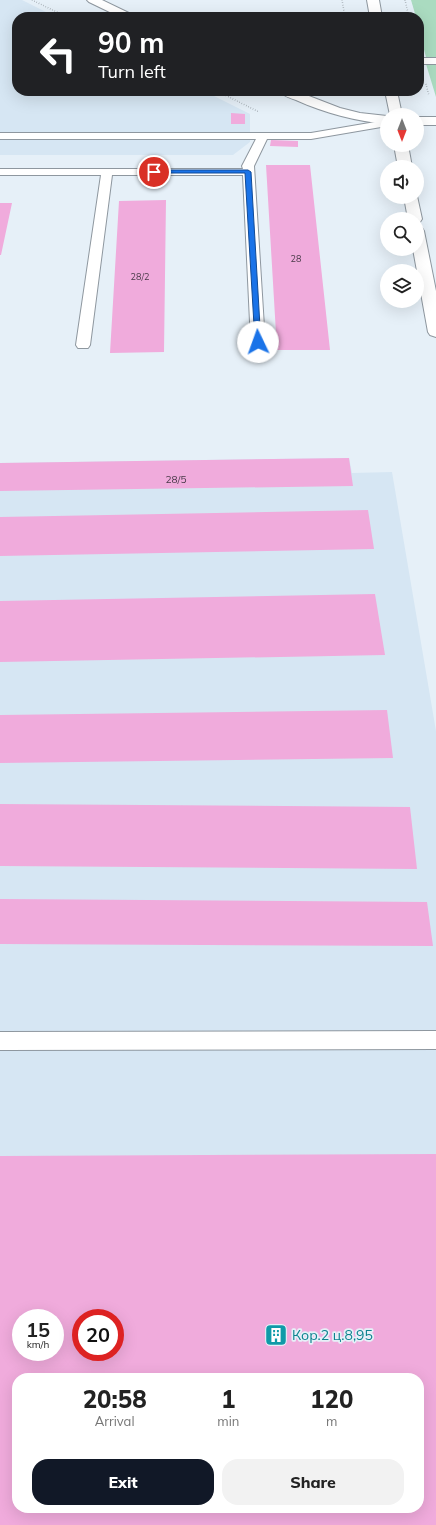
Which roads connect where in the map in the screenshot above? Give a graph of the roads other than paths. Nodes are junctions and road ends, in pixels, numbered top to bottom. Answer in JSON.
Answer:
{"nodes":[{"id":1,"x":93,"y":0,"type":"edge"},
{"id":2,"x":373,"y":0,"type":"edge"},
{"id":3,"x":118,"y":12,"type":"edge"},
{"id":4,"x":375,"y":12,"type":"edge"},
{"id":5,"x":424,"y":61,"type":"edge"},
{"id":6,"x":436,"y":61,"type":"edge"},
{"id":7,"x":303,"y":96,"type":"edge"},
{"id":8,"x":392,"y":96,"type":"edge"},
{"id":9,"x":395,"y":108,"type":"edge"},
{"id":10,"x":380,"y":120,"type":"edge"},
{"id":11,"x":424,"y":121,"type":"edge"},
{"id":12,"x":436,"y":121,"type":"edge"},
{"id":13,"x":380,"y":122,"type":"edge"},
{"id":14,"x":0,"y":136,"type":"edge"},
{"id":15,"x":263,"y":136,"type":"junction"},
{"id":16,"x":0,"y":172,"type":"edge"},
{"id":17,"x":107,"y":172,"type":"junction"},
{"id":18,"x":248,"y":172,"type":"junction"},
{"id":19,"x":422,"y":256,"type":"edge"},
{"id":20,"x":436,"y":332,"type":"edge"},
{"id":21,"x":258,"y":342,"type":"dead end"},
{"id":22,"x":83,"y":345,"type":"dead end"},
{"id":23,"x":436,"y":1040,"type":"edge"},
{"id":24,"x":0,"y":1041,"type":"edge"}],
"edges":[{"from":1,"to":3,"type":"street"},
{"from":2,"to":4,"type":"street"},
{"from":5,"to":6,"type":"lane"},
{"from":7,"to":10,"type":"street"},
{"from":8,"to":9,"type":"street"},
{"from":11,"to":12,"type":"street"},
{"from":13,"to":15,"type":"lane"},
{"from":14,"to":15,"type":"lane"},
{"from":15,"to":18,"type":"lane"},
{"from":16,"to":17,"type":"lane"},
{"from":17,"to":18,"type":"lane"},
{"from":17,"to":22,"type":"lane"},
{"from":18,"to":21,"type":"lane"},
{"from":19,"to":20,"type":"street"},
{"from":23,"to":24,"type":"lane"}]}
